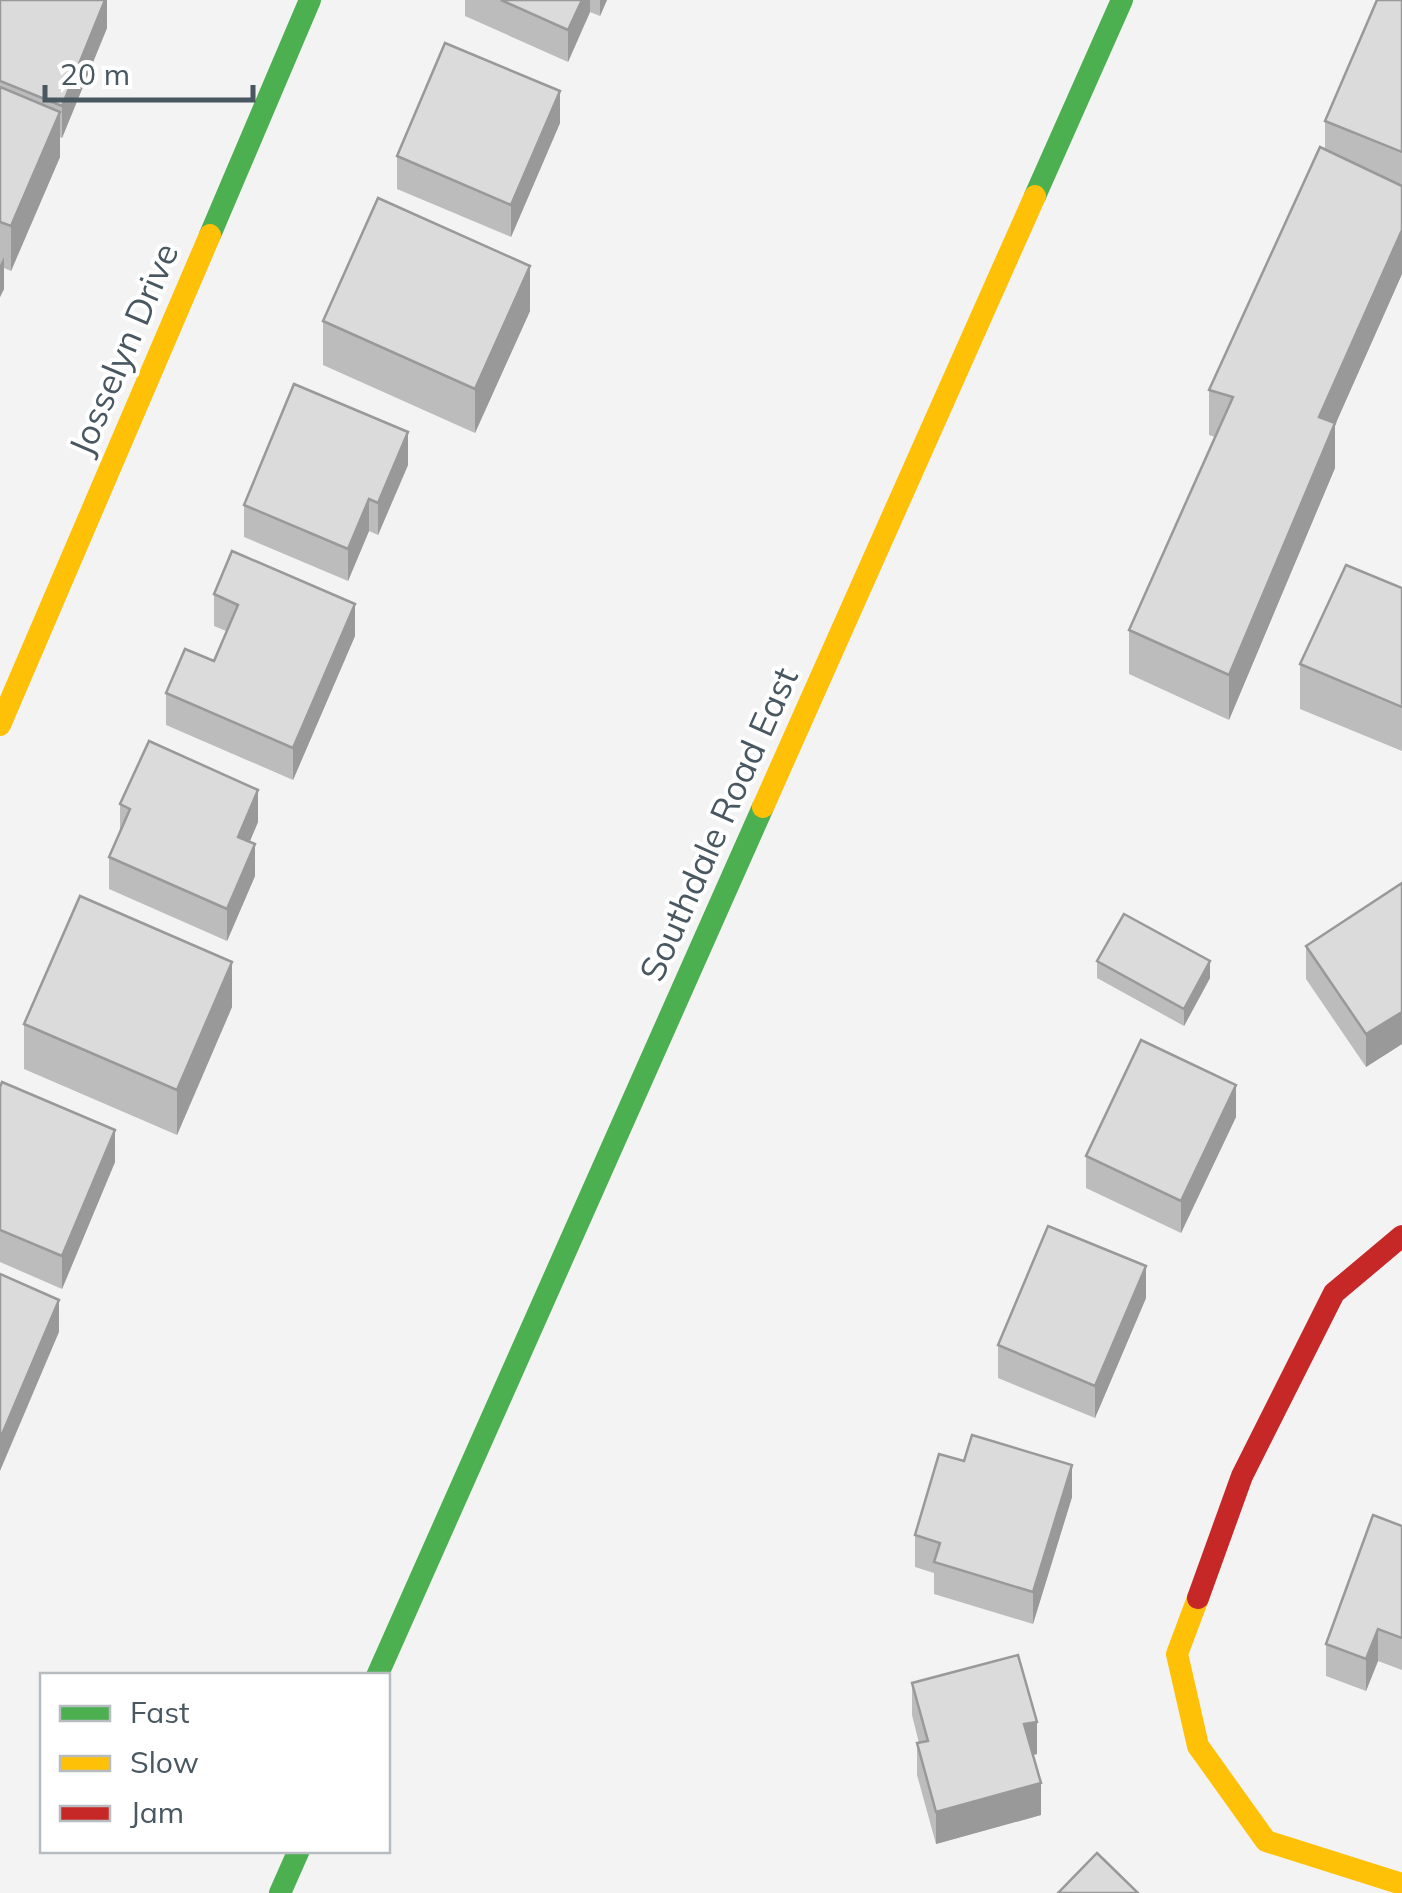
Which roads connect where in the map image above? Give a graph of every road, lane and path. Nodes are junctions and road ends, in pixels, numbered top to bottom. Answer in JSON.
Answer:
{"nodes":[{"id":1,"x":310,"y":0,"type":"edge"},
{"id":2,"x":1122,"y":0,"type":"edge"},
{"id":3,"x":0,"y":725,"type":"edge"},
{"id":4,"x":1402,"y":1236,"type":"edge"},
{"id":5,"x":378,"y":1673,"type":"edge"},
{"id":6,"x":298,"y":1853,"type":"edge"},
{"id":7,"x":1402,"y":1884,"type":"edge"},
{"id":8,"x":280,"y":1893,"type":"edge"}],
"edges":[{"from":1,"to":3,"type":"main road","name":"Josselyn Drive"},
{"from":2,"to":5,"type":"main road","name":"Southdale Road East"},
{"from":4,"to":7,"type":"main road"},
{"from":6,"to":8,"type":"main road"}]}
